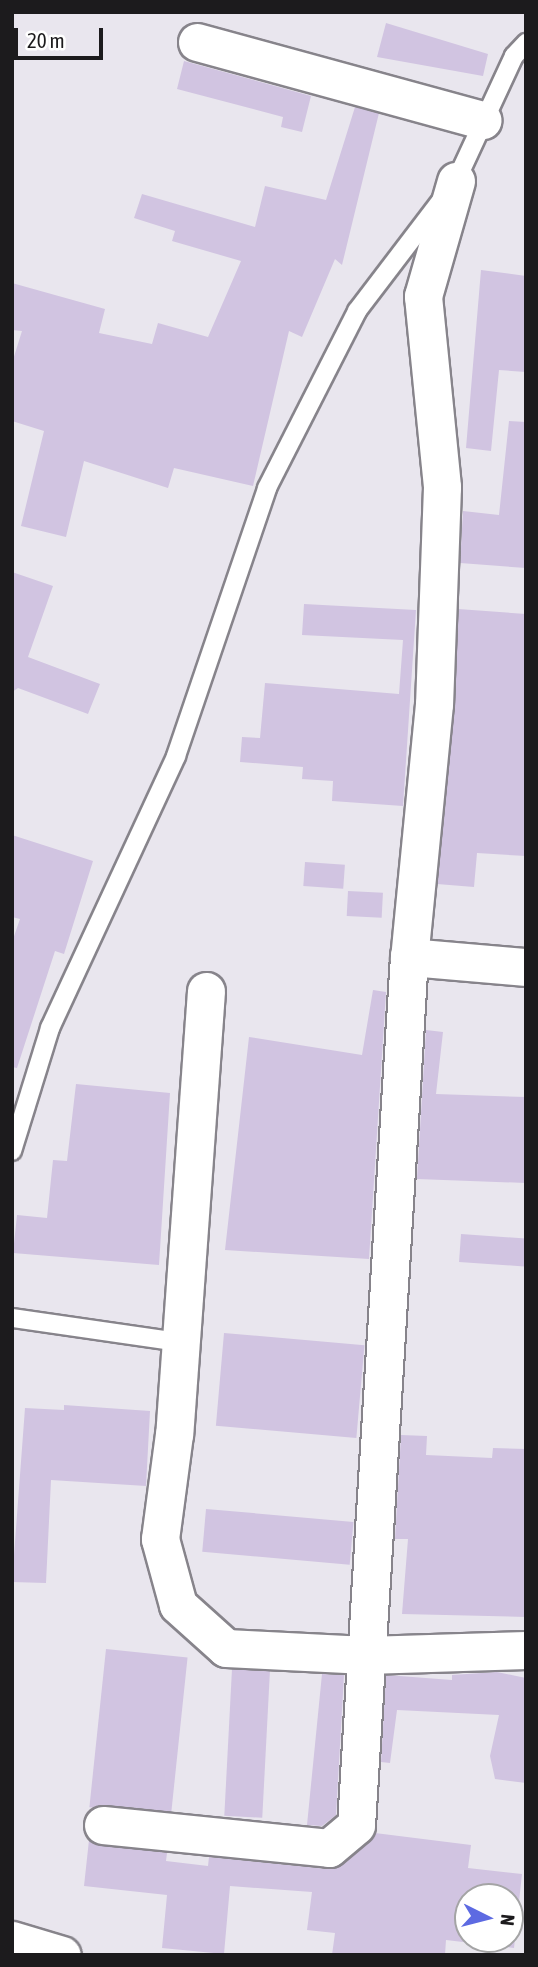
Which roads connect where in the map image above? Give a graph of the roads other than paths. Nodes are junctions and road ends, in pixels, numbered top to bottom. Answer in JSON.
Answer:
{"nodes":[{"id":1,"x":197,"y":42,"type":"dead end"},
{"id":2,"x":526,"y":43,"type":"edge"},
{"id":3,"x":483,"y":120,"type":"junction"},
{"id":4,"x":456,"y":181,"type":"junction"},
{"id":5,"x":410,"y":957,"type":"junction"},
{"id":6,"x":526,"y":967,"type":"edge"},
{"id":7,"x":206,"y":991,"type":"dead end"},
{"id":8,"x":12,"y":1152,"type":"edge"},
{"id":9,"x":12,"y":1318,"type":"edge"},
{"id":10,"x":178,"y":1342,"type":"junction"},
{"id":11,"x":526,"y":1650,"type":"edge"},
{"id":12,"x":366,"y":1655,"type":"junction"},
{"id":13,"x":103,"y":1825,"type":"dead end"},
{"id":14,"x":12,"y":1940,"type":"edge"},
{"id":15,"x":62,"y":1955,"type":"edge"}],
"edges":[{"from":1,"to":3,"type":"street"},
{"from":2,"to":3,"type":"lane"},
{"from":3,"to":4,"type":"lane"},
{"from":4,"to":5,"type":"street"},
{"from":4,"to":8,"type":"lane"},
{"from":5,"to":6,"type":"street"},
{"from":5,"to":12,"type":"street"},
{"from":7,"to":10,"type":"street"},
{"from":9,"to":10,"type":"lane"},
{"from":10,"to":12,"type":"street"},
{"from":11,"to":12,"type":"street"},
{"from":12,"to":13,"type":"street"},
{"from":14,"to":15,"type":"street"}]}
